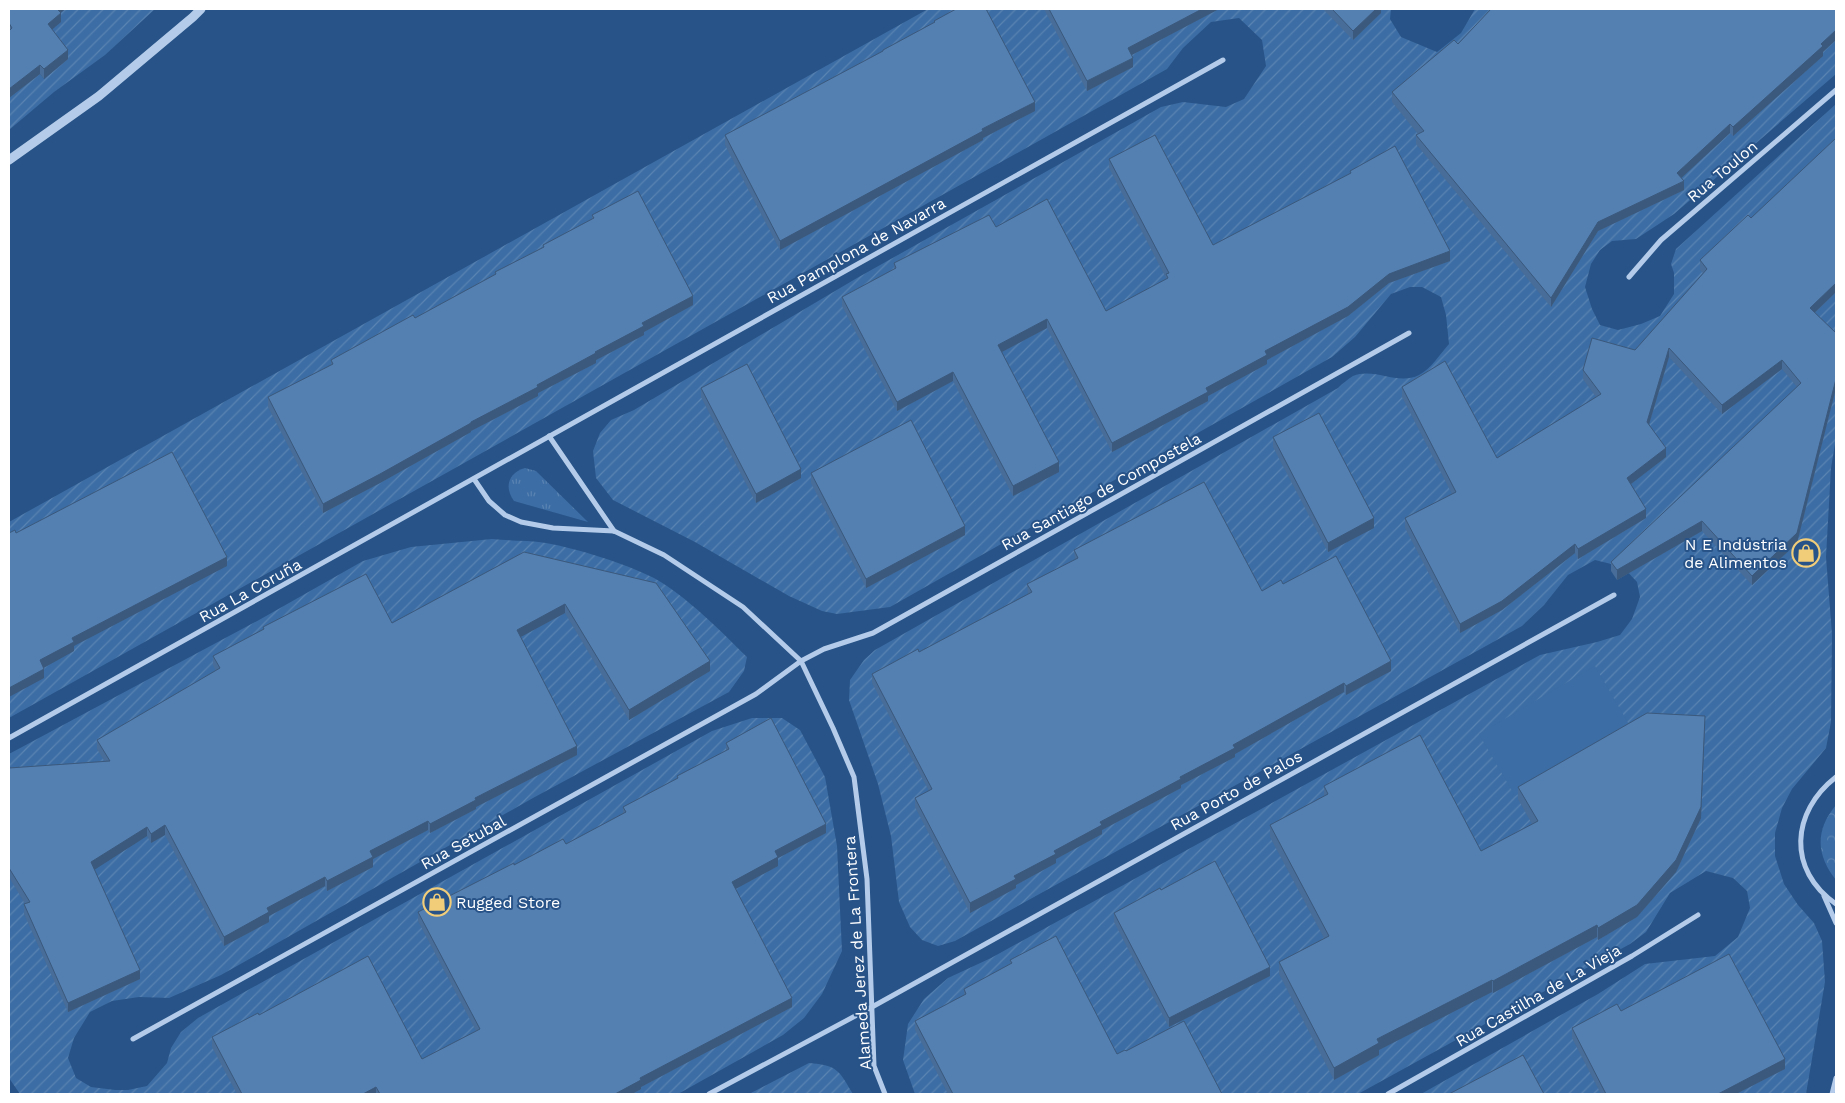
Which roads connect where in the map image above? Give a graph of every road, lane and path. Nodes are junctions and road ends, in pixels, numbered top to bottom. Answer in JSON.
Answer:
{"nodes":[{"id":1,"x":201,"y":9,"type":"edge"},
{"id":2,"x":1223,"y":60,"type":"dead end"},
{"id":3,"x":1836,"y":90,"type":"edge"},
{"id":4,"x":9,"y":160,"type":"edge"},
{"id":5,"x":1629,"y":277,"type":"dead end"},
{"id":6,"x":1408,"y":333,"type":"dead end"},
{"id":7,"x":549,"y":436,"type":"junction"},
{"id":8,"x":503,"y":463,"type":"joint"},
{"id":9,"x":474,"y":479,"type":"junction"},
{"id":10,"x":614,"y":531,"type":"junction"},
{"id":11,"x":1614,"y":595,"type":"dead end"},
{"id":12,"x":801,"y":661,"type":"junction"},
{"id":13,"x":9,"y":738,"type":"edge"},
{"id":14,"x":1836,"y":777,"type":"edge"},
{"id":15,"x":1824,"y":895,"type":"junction"},
{"id":16,"x":1836,"y":904,"type":"edge"},
{"id":17,"x":1698,"y":915,"type":"dead end"},
{"id":18,"x":1836,"y":923,"type":"edge"},
{"id":19,"x":872,"y":1007,"type":"junction"},
{"id":20,"x":133,"y":1039,"type":"dead end"},
{"id":21,"x":1836,"y":1078,"type":"edge"},
{"id":22,"x":710,"y":1094,"type":"edge"},
{"id":23,"x":885,"y":1094,"type":"edge"},
{"id":24,"x":1388,"y":1094,"type":"edge"},
{"id":25,"x":1832,"y":1094,"type":"edge"}],
"edges":[{"from":1,"to":4,"type":"street"},
{"from":2,"to":7,"type":"street","name":"Rua Pamplona de Navarra"},
{"from":3,"to":5,"type":"street","name":"Rua Toulon"},
{"from":6,"to":12,"type":"street","name":"Rua Santiago de Compostela"},
{"from":7,"to":8,"type":"street","name":"Rua Pamplona de Navarra"},
{"from":7,"to":10,"type":"street","name":"Alameda Jerez de La Frontera"},
{"from":8,"to":9,"type":"street","name":"Rua La Coruña"},
{"from":9,"to":10,"type":"street","name":"Alameda Jerez de La Frontera"},
{"from":9,"to":13,"type":"street","name":"Rua La Coruña"},
{"from":10,"to":12,"type":"street","name":"Alameda Jerez de La Frontera"},
{"from":11,"to":19,"type":"street","name":"Rua Porto de Palos"},
{"from":12,"to":19,"type":"street","name":"Alameda Jerez de La Frontera"},
{"from":12,"to":20,"type":"street","name":"Rua Setubal"},
{"from":14,"to":15,"type":"street"},
{"from":15,"to":16,"type":"street"},
{"from":15,"to":18,"type":"street"},
{"from":17,"to":24,"type":"street","name":"Rua Castilha de La Vieja"},
{"from":19,"to":22,"type":"street","name":"Rua Porto de Palos"},
{"from":19,"to":23,"type":"street","name":"Alameda Jerez de La Frontera"},
{"from":21,"to":25,"type":"street"}]}
